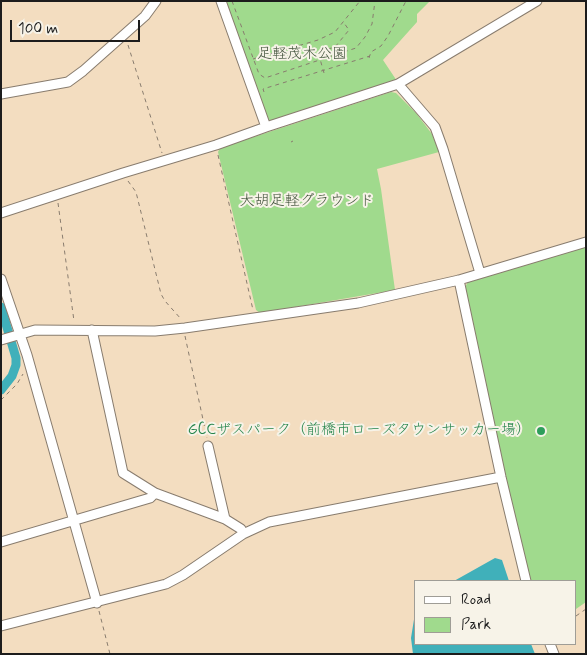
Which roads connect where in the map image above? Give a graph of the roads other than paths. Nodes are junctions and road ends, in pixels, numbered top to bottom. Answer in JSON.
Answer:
{"nodes":[{"id":1,"x":156,"y":1,"type":"edge"},
{"id":2,"x":221,"y":1,"type":"edge"},
{"id":3,"x":537,"y":1,"type":"edge"},
{"id":4,"x":398,"y":84,"type":"junction"},
{"id":5,"x":1,"y":94,"type":"edge"},
{"id":6,"x":266,"y":127,"type":"junction"},
{"id":7,"x":1,"y":213,"type":"edge"},
{"id":8,"x":586,"y":242,"type":"edge"},
{"id":9,"x":480,"y":273,"type":"junction"},
{"id":10,"x":1,"y":279,"type":"edge"},
{"id":11,"x":459,"y":280,"type":"junction"},
{"id":12,"x":92,"y":330,"type":"junction"},
{"id":13,"x":18,"y":335,"type":"junction"},
{"id":14,"x":2,"y":340,"type":"edge"},
{"id":15,"x":208,"y":446,"type":"road end"},
{"id":16,"x":501,"y":477,"type":"junction"},
{"id":17,"x":156,"y":493,"type":"junction"},
{"id":18,"x":225,"y":519,"type":"junction"},
{"id":19,"x":74,"y":520,"type":"junction"},
{"id":20,"x":243,"y":534,"type":"junction"},
{"id":21,"x":1,"y":542,"type":"edge"},
{"id":22,"x":526,"y":580,"type":"edge"},
{"id":23,"x":97,"y":603,"type":"junction"},
{"id":24,"x":1,"y":626,"type":"edge"}],
"edges":[{"from":1,"to":5,"type":"street"},
{"from":2,"to":6,"type":"street"},
{"from":3,"to":4,"type":"street"},
{"from":4,"to":6,"type":"street"},
{"from":4,"to":9,"type":"street"},
{"from":6,"to":7,"type":"street"},
{"from":8,"to":9,"type":"street"},
{"from":9,"to":11,"type":"street"},
{"from":10,"to":13,"type":"street"},
{"from":11,"to":12,"type":"street"},
{"from":11,"to":16,"type":"street"},
{"from":12,"to":13,"type":"street"},
{"from":12,"to":17,"type":"street"},
{"from":13,"to":14,"type":"street"},
{"from":13,"to":19,"type":"street"},
{"from":15,"to":18,"type":"street"},
{"from":16,"to":20,"type":"street"},
{"from":16,"to":22,"type":"street"},
{"from":17,"to":18,"type":"street"},
{"from":17,"to":19,"type":"street"},
{"from":18,"to":20,"type":"street"},
{"from":19,"to":21,"type":"street"},
{"from":19,"to":23,"type":"street"},
{"from":20,"to":23,"type":"street"},
{"from":23,"to":24,"type":"street"}]}
